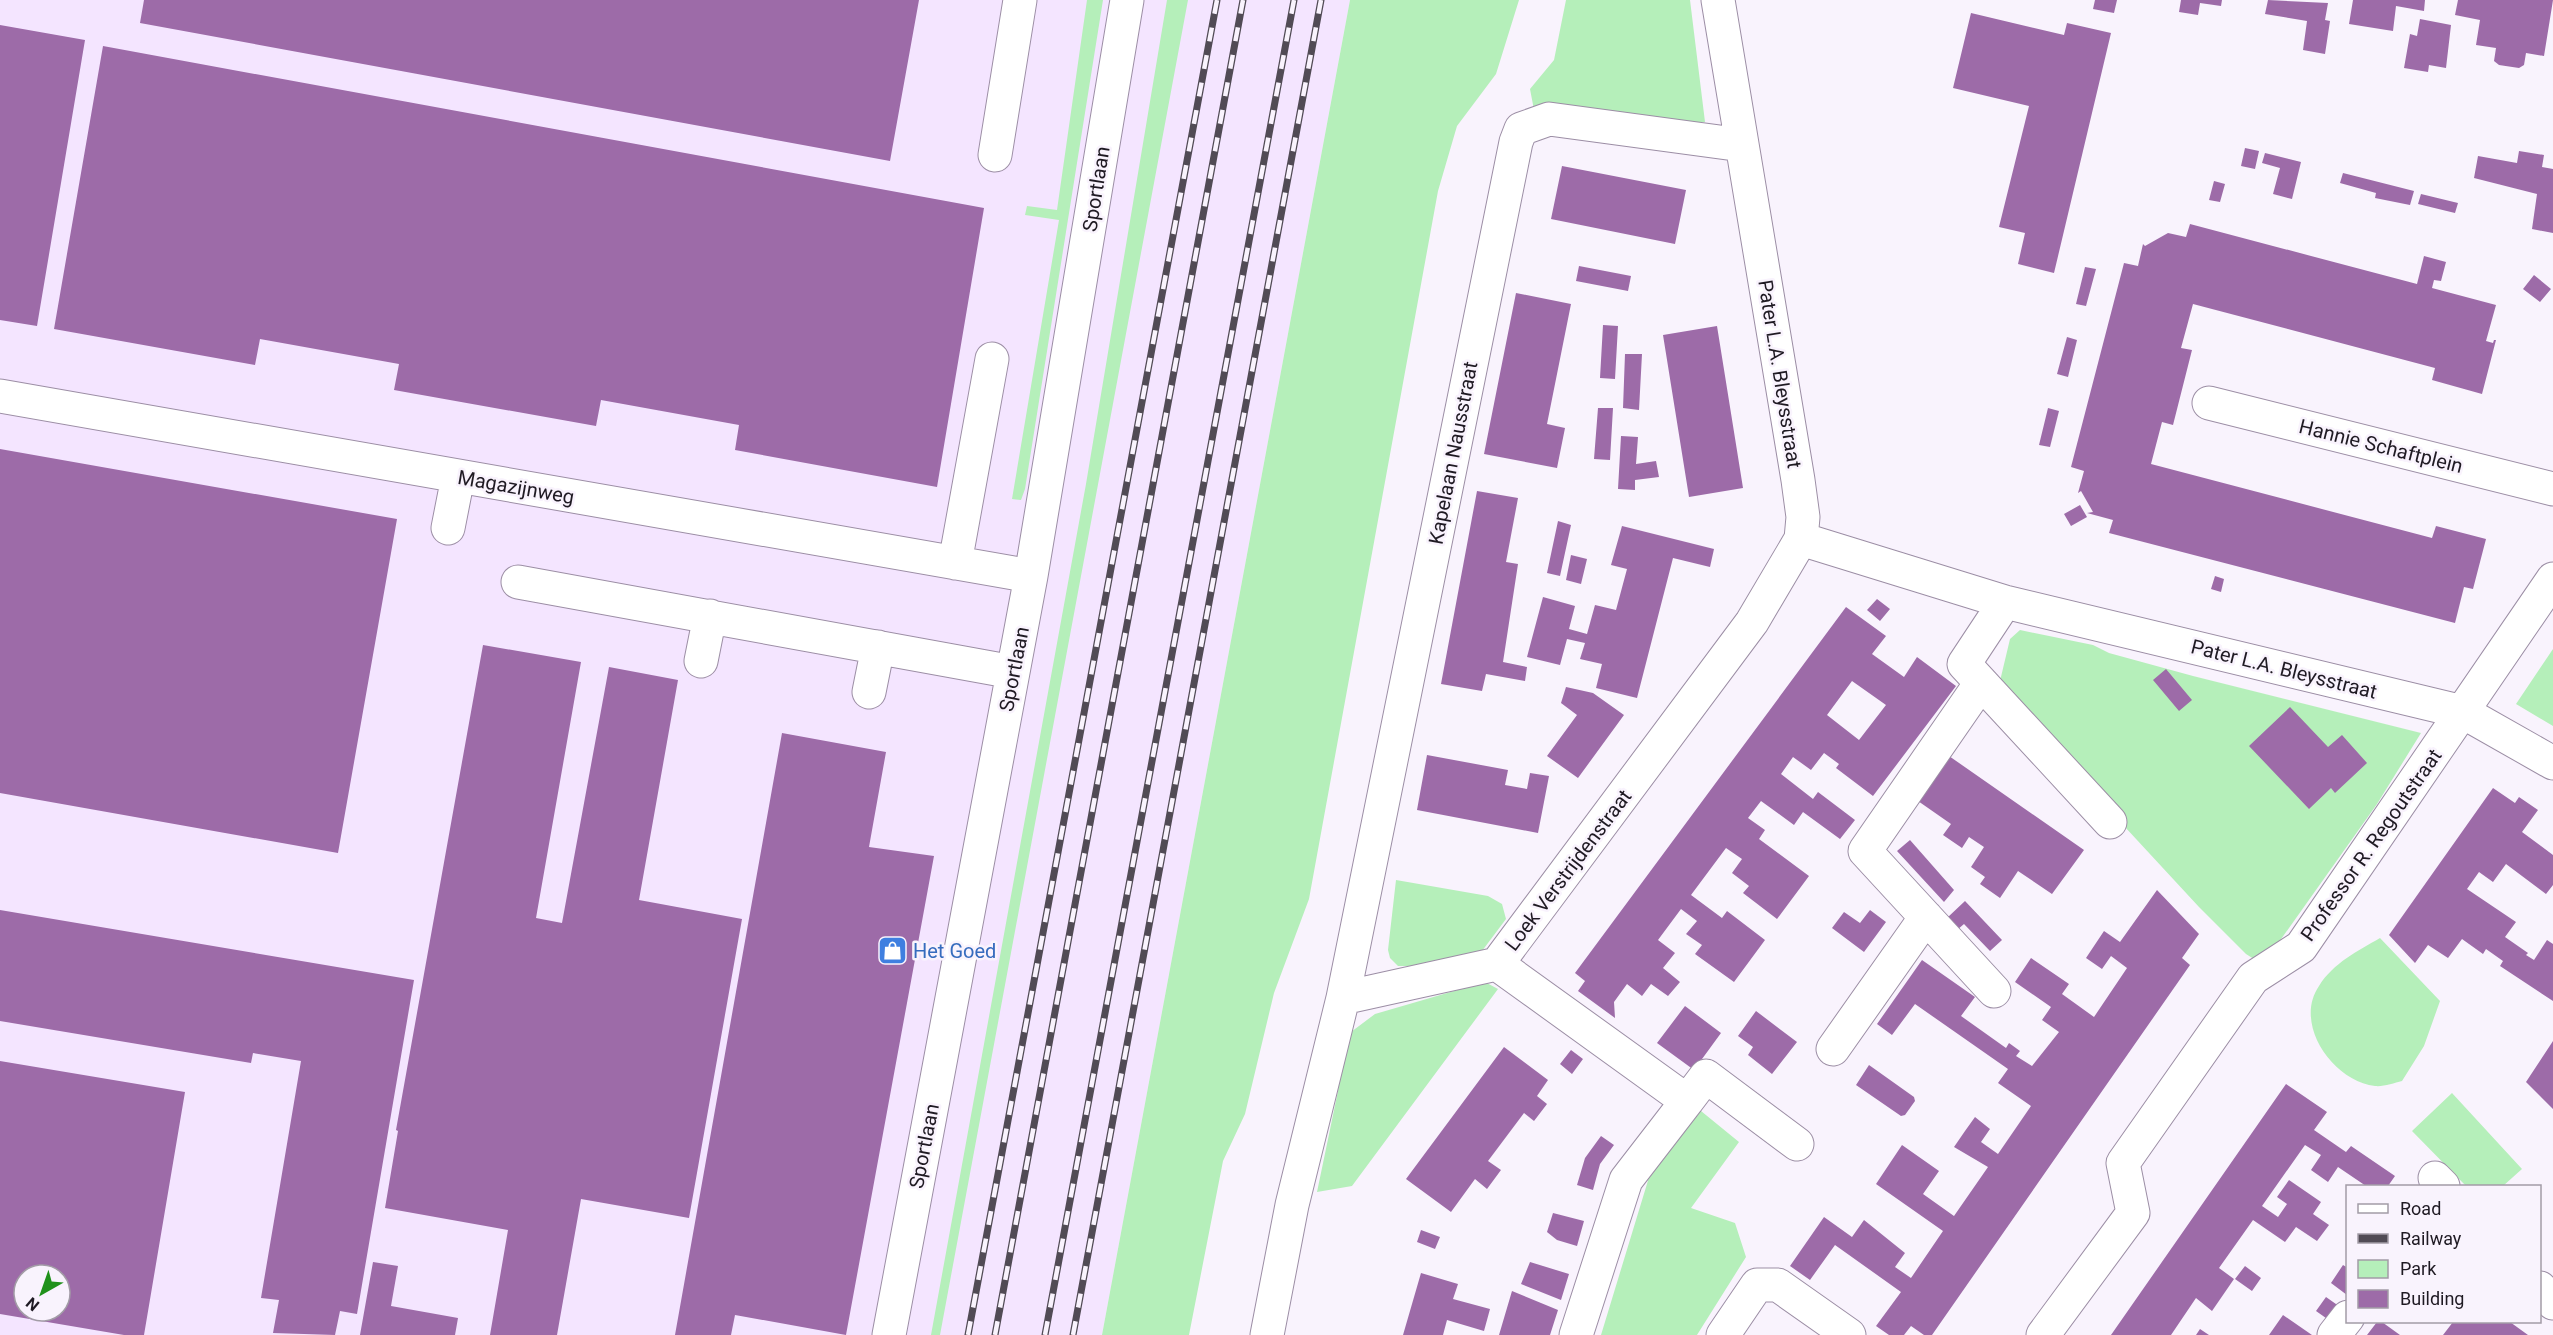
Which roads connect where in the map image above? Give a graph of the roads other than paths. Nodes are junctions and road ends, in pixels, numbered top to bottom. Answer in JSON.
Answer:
{"nodes":[{"id":1,"x":1020,"y":0,"type":"edge"},
{"id":2,"x":1127,"y":0,"type":"edge"},
{"id":3,"x":1718,"y":0,"type":"edge"},
{"id":4,"x":1742,"y":145,"type":"junction"},
{"id":5,"x":995,"y":155,"type":"dead end"},
{"id":6,"x":992,"y":359,"type":"dead end"},
{"id":7,"x":0,"y":396,"type":"edge"},
{"id":8,"x":2209,"y":403,"type":"dead end"},
{"id":9,"x":458,"y":477,"type":"junction"},
{"id":10,"x":2553,"y":489,"type":"edge"},
{"id":11,"x":448,"y":528,"type":"dead end"},
{"id":12,"x":1801,"y":538,"type":"junction"},
{"id":13,"x":955,"y":563,"type":"junction"},
{"id":14,"x":1031,"y":576,"type":"junction"},
{"id":15,"x":2553,"y":579,"type":"edge"},
{"id":16,"x":518,"y":582,"type":"dead end"},
{"id":17,"x":2005,"y":602,"type":"junction"},
{"id":18,"x":710,"y":616,"type":"junction"},
{"id":19,"x":878,"y":647,"type":"junction"},
{"id":20,"x":701,"y":662,"type":"dead end"},
{"id":21,"x":1013,"y":672,"type":"junction"},
{"id":22,"x":1981,"y":682,"type":"junction"},
{"id":23,"x":868,"y":692,"type":"dead end"},
{"id":24,"x":2463,"y":712,"type":"junction"},
{"id":25,"x":2553,"y":763,"type":"edge"},
{"id":26,"x":2110,"y":822,"type":"dead end"},
{"id":27,"x":1926,"y":917,"type":"junction"},
{"id":28,"x":1497,"y":964,"type":"junction"},
{"id":29,"x":1994,"y":991,"type":"dead end"},
{"id":30,"x":1343,"y":998,"type":"junction"},
{"id":31,"x":1833,"y":1049,"type":"dead end"},
{"id":32,"x":1687,"y":1101,"type":"junction"},
{"id":33,"x":1797,"y":1144,"type":"dead end"},
{"id":34,"x":2541,"y":1289,"type":"edge"},
{"id":35,"x":2553,"y":1303,"type":"edge"},
{"id":36,"x":2346,"y":1320,"type":"edge"},
{"id":37,"x":889,"y":1335,"type":"edge"},
{"id":38,"x":1267,"y":1335,"type":"edge"},
{"id":39,"x":1576,"y":1335,"type":"edge"},
{"id":40,"x":1723,"y":1335,"type":"edge"},
{"id":41,"x":1849,"y":1335,"type":"edge"},
{"id":42,"x":2043,"y":1335,"type":"edge"},
{"id":43,"x":2334,"y":1335,"type":"edge"}],
"edges":[{"from":1,"to":5,"type":"street"},
{"from":2,"to":14,"type":"street","name":"Sportlaan"},
{"from":3,"to":4,"type":"street","name":"Pater L.A. Bleysstraat"},
{"from":4,"to":12,"type":"street","name":"Pater L.A. Bleysstraat"},
{"from":4,"to":30,"type":"street","name":"Kapelaan Nausstraat"},
{"from":6,"to":13,"type":"street"},
{"from":7,"to":9,"type":"street","name":"Magazijnweg"},
{"from":8,"to":10,"type":"street","name":"Hannie Schaftplein"},
{"from":9,"to":11,"type":"street"},
{"from":9,"to":13,"type":"street","name":"Magazijnweg"},
{"from":12,"to":17,"type":"street","name":"Pater L.A. Bleysstraat"},
{"from":12,"to":28,"type":"street","name":"Loek Verstrijdenstraat"},
{"from":13,"to":14,"type":"street","name":"Magazijnweg"},
{"from":14,"to":21,"type":"street","name":"Sportlaan"},
{"from":15,"to":24,"type":"street","name":"Professor R. Regoutstraat"},
{"from":16,"to":18,"type":"street"},
{"from":17,"to":22,"type":"street"},
{"from":17,"to":24,"type":"street","name":"Pater L.A. Bleysstraat"},
{"from":18,"to":19,"type":"street"},
{"from":18,"to":20,"type":"street"},
{"from":19,"to":21,"type":"street"},
{"from":19,"to":23,"type":"street"},
{"from":21,"to":37,"type":"street","name":"Sportlaan"},
{"from":22,"to":26,"type":"street"},
{"from":22,"to":27,"type":"street"},
{"from":24,"to":25,"type":"street","name":"Pater L.A. Bleysstraat"},
{"from":24,"to":42,"type":"street","name":"Professor R. Regoutstraat"},
{"from":27,"to":29,"type":"street"},
{"from":27,"to":31,"type":"street"},
{"from":28,"to":30,"type":"street","name":"Loek Verstrijdenstraat"},
{"from":28,"to":32,"type":"street"},
{"from":30,"to":38,"type":"street"},
{"from":32,"to":33,"type":"street"},
{"from":32,"to":39,"type":"street"},
{"from":34,"to":35,"type":"street"},
{"from":36,"to":43,"type":"street"},
{"from":40,"to":41,"type":"street"}]}
